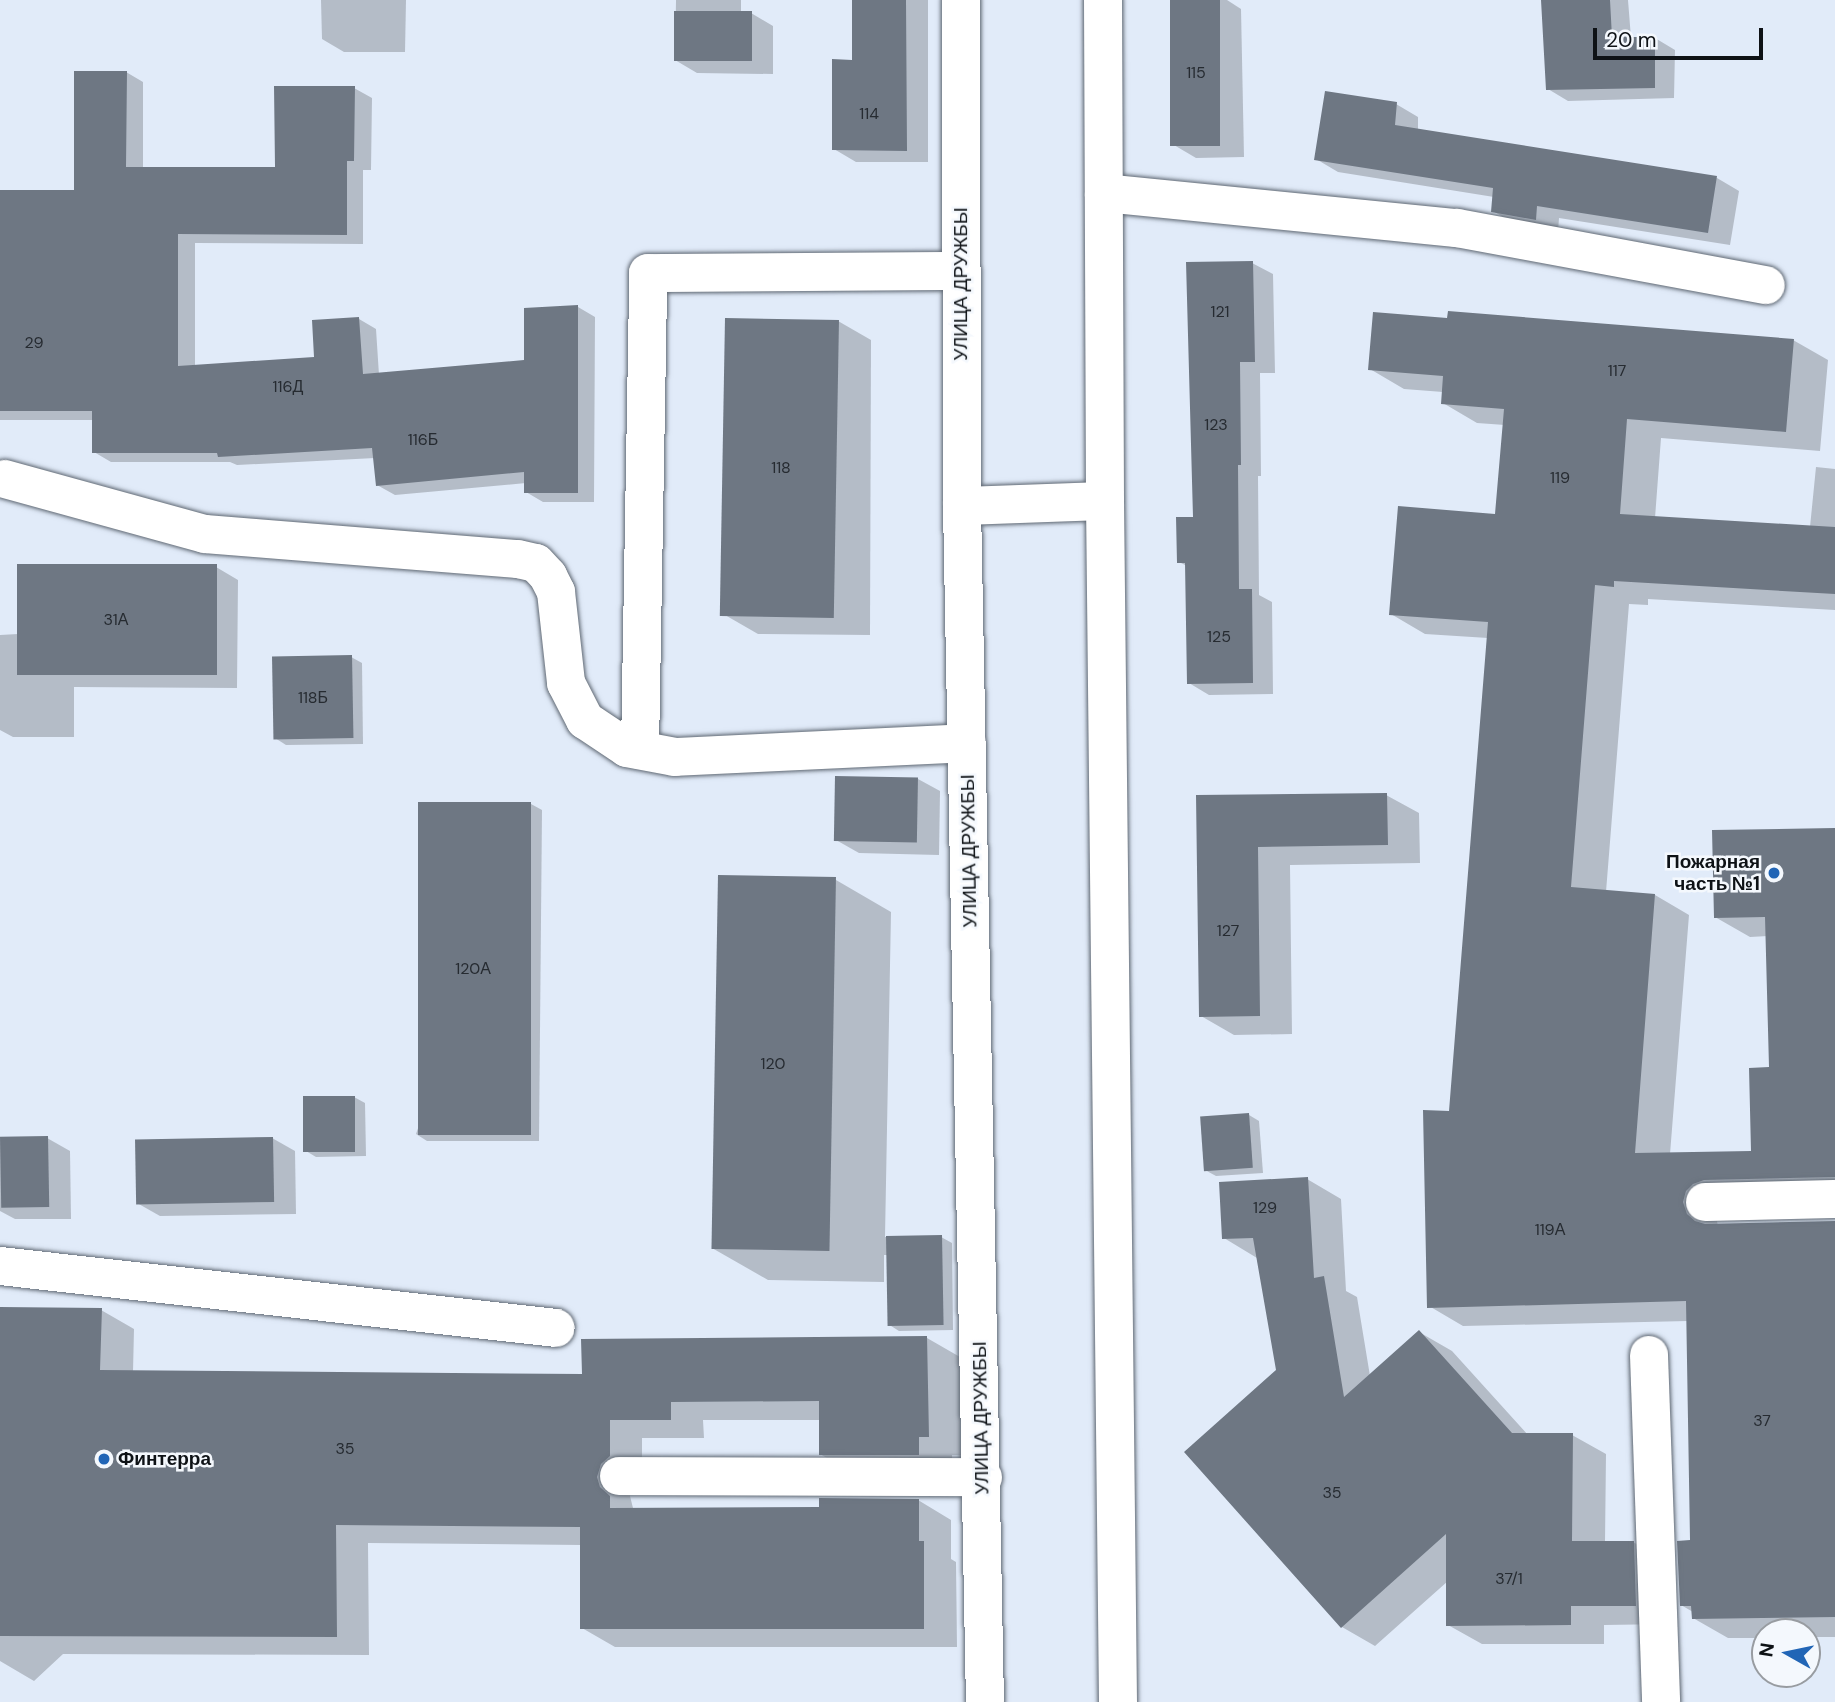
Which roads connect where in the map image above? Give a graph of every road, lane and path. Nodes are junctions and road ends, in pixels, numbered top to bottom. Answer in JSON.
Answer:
{"nodes":[{"id":1,"x":961,"y":0,"type":"edge"},
{"id":2,"x":1103,"y":0,"type":"edge"},
{"id":3,"x":1104,"y":193,"type":"junction"},
{"id":4,"x":961,"y":271,"type":"junction"},
{"id":5,"x":1766,"y":285,"type":"dead end"},
{"id":6,"x":5,"y":480,"type":"dead end"},
{"id":7,"x":1105,"y":501,"type":"junction"},
{"id":8,"x":962,"y":506,"type":"junction"},
{"id":9,"x":967,"y":744,"type":"junction"},
{"id":10,"x":640,"y":750,"type":"junction"},
{"id":11,"x":1835,"y":1199,"type":"edge"},
{"id":12,"x":1705,"y":1202,"type":"dead end"},
{"id":13,"x":0,"y":1266,"type":"edge"},
{"id":14,"x":556,"y":1328,"type":"dead end"},
{"id":15,"x":1649,"y":1355,"type":"dead end"},
{"id":16,"x":619,"y":1476,"type":"dead end"},
{"id":17,"x":983,"y":1477,"type":"junction"},
{"id":18,"x":985,"y":1702,"type":"edge"},
{"id":19,"x":1118,"y":1702,"type":"edge"},
{"id":20,"x":1661,"y":1702,"type":"edge"}],
"edges":[{"from":1,"to":4,"type":"street","name":"УЛИЦА ДРУЖБЫ"},
{"from":2,"to":3,"type":"street"},
{"from":3,"to":5,"type":"street"},
{"from":3,"to":7,"type":"street"},
{"from":4,"to":8,"type":"street","name":"УЛИЦА ДРУЖБЫ"},
{"from":4,"to":10,"type":"street"},
{"from":6,"to":10,"type":"street"},
{"from":7,"to":8,"type":"street"},
{"from":7,"to":19,"type":"street"},
{"from":8,"to":9,"type":"street","name":"УЛИЦА ДРУЖБЫ"},
{"from":9,"to":10,"type":"street"},
{"from":9,"to":17,"type":"street","name":"УЛИЦА ДРУЖБЫ"},
{"from":11,"to":12,"type":"street"},
{"from":13,"to":14,"type":"street"},
{"from":15,"to":20,"type":"street"},
{"from":16,"to":17,"type":"street"},
{"from":17,"to":18,"type":"street","name":"УЛИЦА ДРУЖБЫ"}]}
